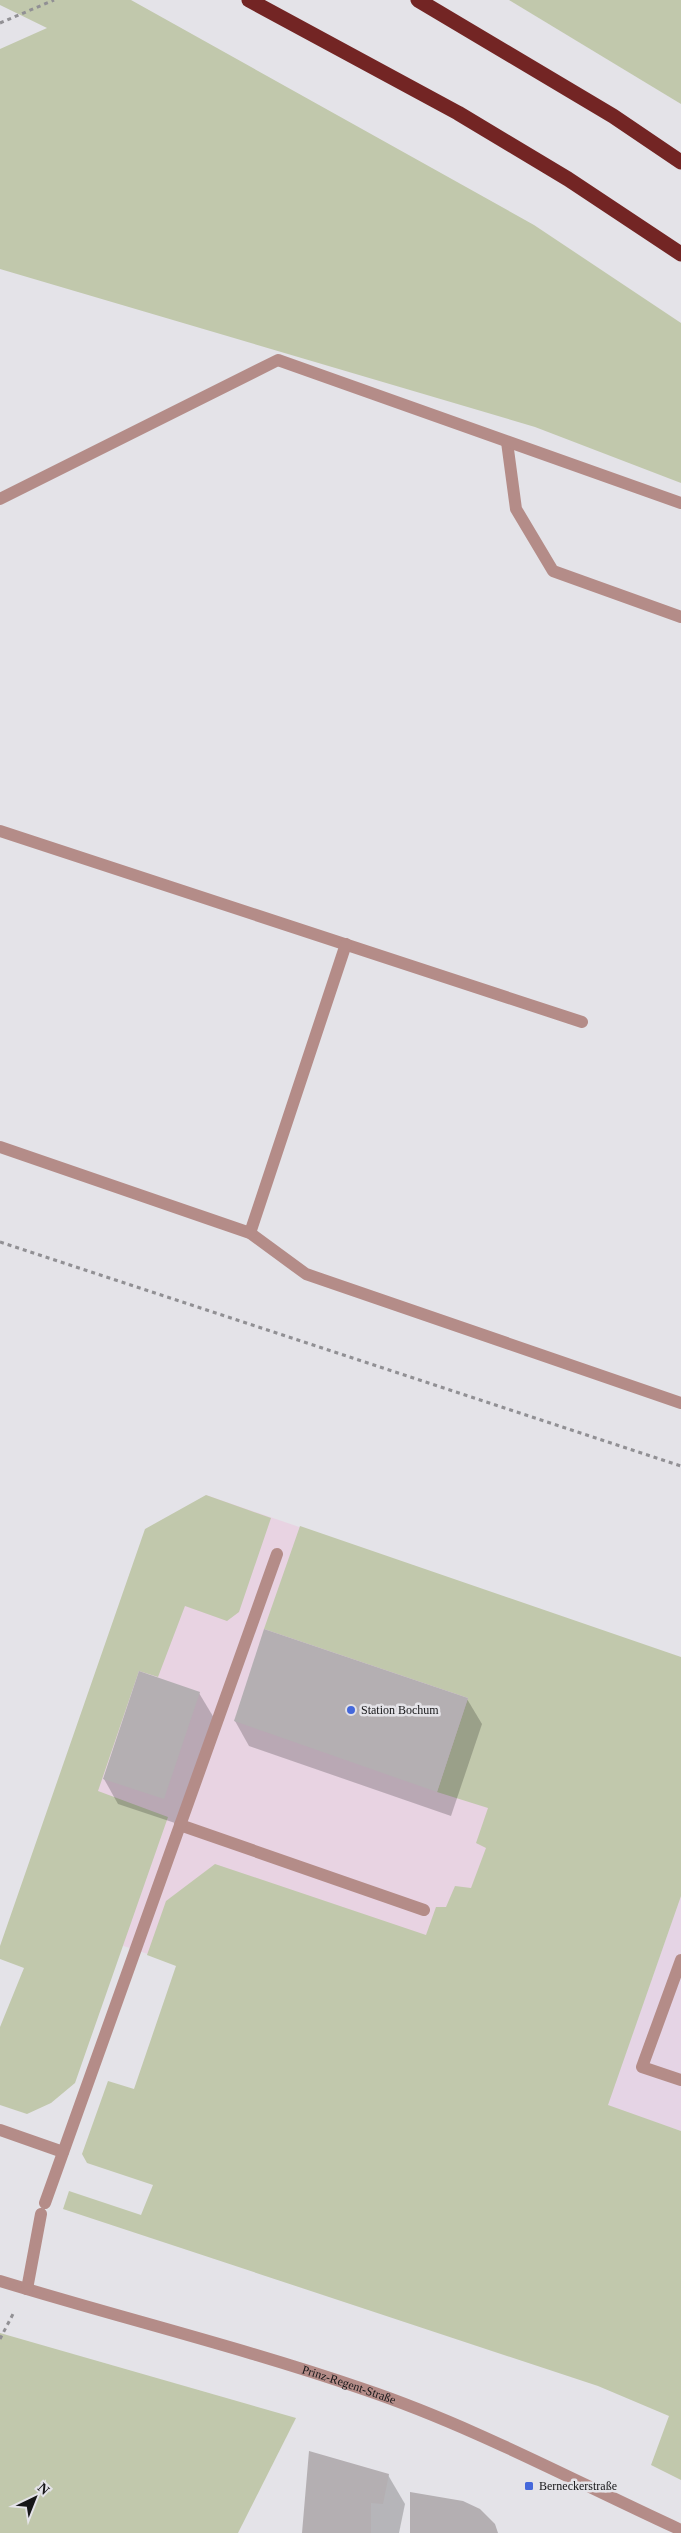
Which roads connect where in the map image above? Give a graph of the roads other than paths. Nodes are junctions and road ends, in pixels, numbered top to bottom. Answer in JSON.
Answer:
{"nodes":[{"id":1,"x":249,"y":0,"type":"edge"},
{"id":2,"x":418,"y":0,"type":"edge"},
{"id":3,"x":681,"y":162,"type":"edge"},
{"id":4,"x":681,"y":254,"type":"edge"},
{"id":5,"x":507,"y":442,"type":"junction"},
{"id":6,"x":0,"y":499,"type":"edge"},
{"id":7,"x":681,"y":503,"type":"edge"},
{"id":8,"x":681,"y":617,"type":"edge"},
{"id":9,"x":0,"y":831,"type":"edge"},
{"id":10,"x":346,"y":944,"type":"junction"},
{"id":11,"x":582,"y":1022,"type":"dead end"},
{"id":12,"x":0,"y":1147,"type":"edge"},
{"id":13,"x":250,"y":1233,"type":"junction"},
{"id":14,"x":681,"y":1403,"type":"edge"},
{"id":15,"x":277,"y":1554,"type":"dead end"},
{"id":16,"x":180,"y":1825,"type":"junction"},
{"id":17,"x":424,"y":1910,"type":"dead end"},
{"id":18,"x":681,"y":1960,"type":"edge"},
{"id":19,"x":681,"y":2080,"type":"edge"},
{"id":20,"x":0,"y":2130,"type":"edge"},
{"id":21,"x":63,"y":2152,"type":"junction"},
{"id":22,"x":0,"y":2281,"type":"edge"},
{"id":23,"x":27,"y":2290,"type":"junction"},
{"id":24,"x":681,"y":2530,"type":"edge"}],
"edges":[{"from":1,"to":4,"type":"highway"},
{"from":2,"to":3,"type":"highway"},
{"from":5,"to":6,"type":"street"},
{"from":5,"to":7,"type":"street"},
{"from":5,"to":8,"type":"street"},
{"from":9,"to":10,"type":"street"},
{"from":10,"to":11,"type":"street"},
{"from":10,"to":13,"type":"street"},
{"from":12,"to":13,"type":"street"},
{"from":13,"to":14,"type":"street"},
{"from":15,"to":16,"type":"street"},
{"from":16,"to":17,"type":"street"},
{"from":16,"to":21,"type":"street"},
{"from":18,"to":19,"type":"street"},
{"from":20,"to":21,"type":"street"},
{"from":21,"to":23,"type":"street"},
{"from":22,"to":23,"type":"street","name":"Prinz-Regent-Straße"},
{"from":23,"to":24,"type":"street","name":"Prinz-Regent-Straße"}]}
